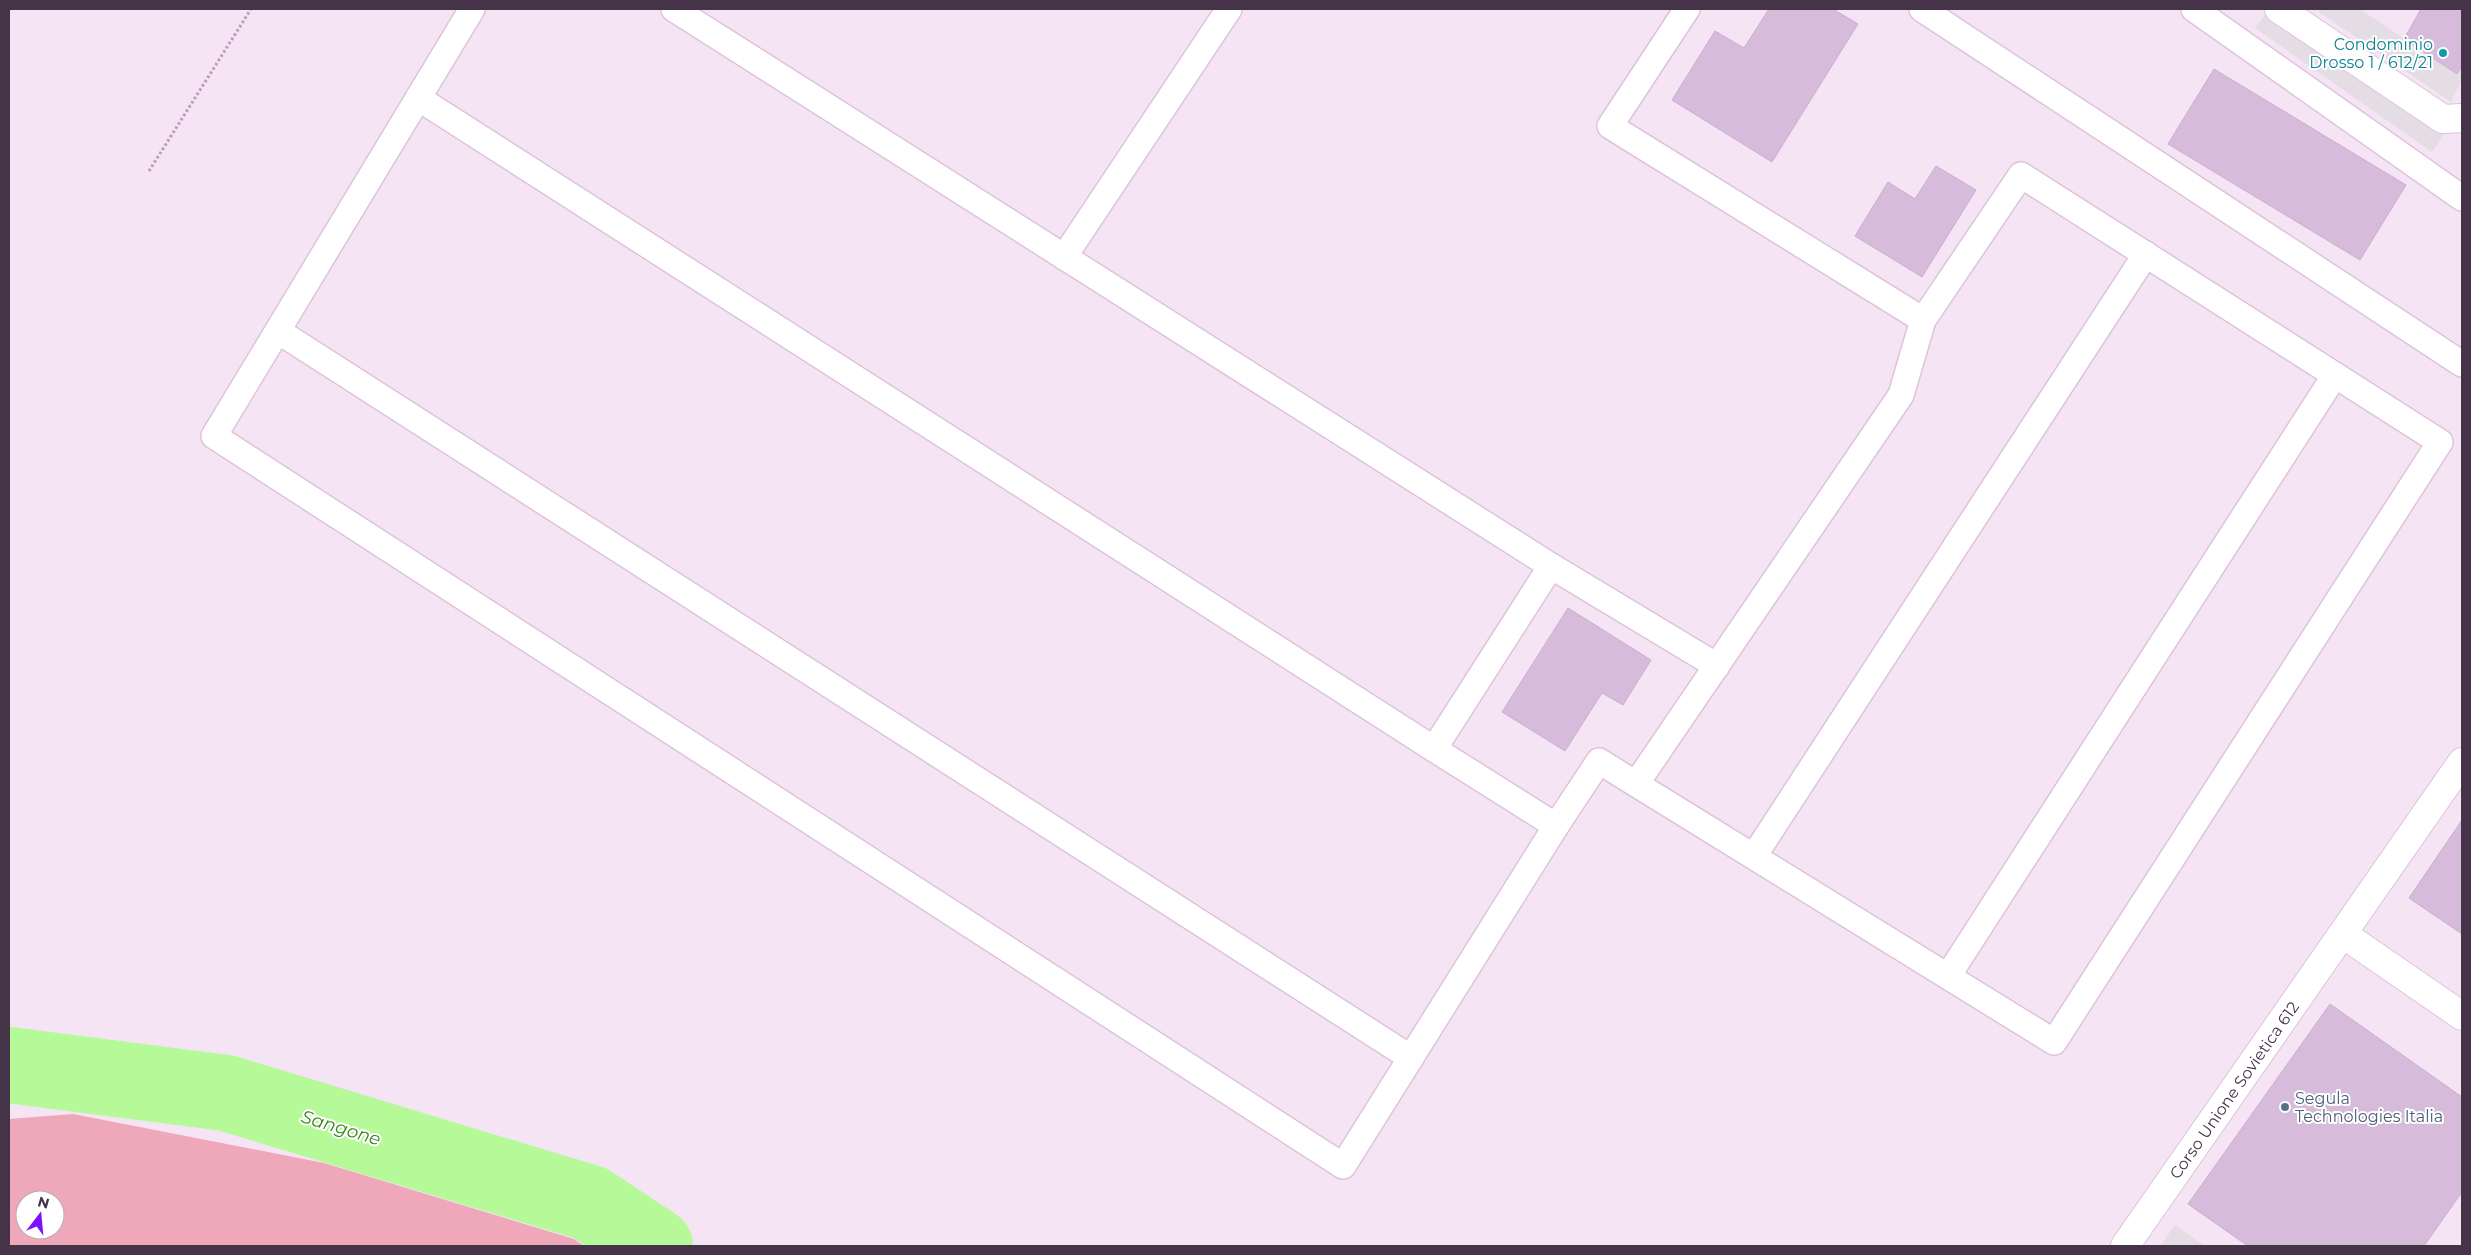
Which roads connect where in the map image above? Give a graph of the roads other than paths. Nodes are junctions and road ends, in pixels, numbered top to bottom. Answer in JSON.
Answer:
{"nodes":[{"id":1,"x":472,"y":9,"type":"edge"},
{"id":2,"x":674,"y":9,"type":"edge"},
{"id":3,"x":1229,"y":9,"type":"edge"},
{"id":4,"x":1687,"y":9,"type":"edge"},
{"id":5,"x":1922,"y":9,"type":"edge"},
{"id":6,"x":2194,"y":9,"type":"edge"},
{"id":7,"x":2291,"y":12,"type":"edge"},
{"id":8,"x":418,"y":98,"type":"junction"},
{"id":9,"x":2462,"y":118,"type":"edge"},
{"id":10,"x":2462,"y":198,"type":"edge"},
{"id":11,"x":2146,"y":254,"type":"junction"},
{"id":12,"x":1064,"y":257,"type":"junction"},
{"id":13,"x":1923,"y":320,"type":"junction"},
{"id":14,"x":278,"y":330,"type":"junction"},
{"id":15,"x":2462,"y":364,"type":"edge"},
{"id":16,"x":2335,"y":375,"type":"junction"},
{"id":17,"x":1551,"y":566,"type":"junction"},
{"id":18,"x":1717,"y":666,"type":"junction"},
{"id":19,"x":1434,"y":749,"type":"junction"},
{"id":20,"x":2462,"y":762,"type":"edge"},
{"id":21,"x":1636,"y":784,"type":"junction"},
{"id":22,"x":1556,"y":826,"type":"junction"},
{"id":23,"x":1754,"y":856,"type":"junction"},
{"id":24,"x":2343,"y":934,"type":"junction"},
{"id":25,"x":1948,"y":976,"type":"junction"},
{"id":26,"x":2462,"y":1016,"type":"edge"},
{"id":27,"x":1411,"y":1058,"type":"junction"},
{"id":28,"x":2125,"y":1246,"type":"edge"}],
"edges":[{"from":1,"to":8,"type":"lane"},
{"from":2,"to":12,"type":"lane"},
{"from":3,"to":12,"type":"lane"},
{"from":4,"to":13,"type":"lane"},
{"from":5,"to":15,"type":"lane"},
{"from":6,"to":10,"type":"lane"},
{"from":7,"to":9,"type":"street"},
{"from":8,"to":14,"type":"lane"},
{"from":8,"to":19,"type":"lane"},
{"from":11,"to":13,"type":"lane"},
{"from":11,"to":16,"type":"lane"},
{"from":11,"to":23,"type":"lane"},
{"from":12,"to":17,"type":"lane"},
{"from":13,"to":18,"type":"lane"},
{"from":14,"to":27,"type":"lane"},
{"from":14,"to":27,"type":"lane"},
{"from":16,"to":25,"type":"lane"},
{"from":16,"to":25,"type":"lane"},
{"from":17,"to":18,"type":"lane"},
{"from":17,"to":19,"type":"lane"},
{"from":18,"to":21,"type":"lane"},
{"from":19,"to":22,"type":"lane"},
{"from":20,"to":24,"type":"street","name":"Corso Unione Sovietica 612"},
{"from":21,"to":22,"type":"lane"},
{"from":21,"to":23,"type":"lane"},
{"from":22,"to":27,"type":"lane"},
{"from":23,"to":25,"type":"lane"},
{"from":24,"to":26,"type":"street"},
{"from":24,"to":28,"type":"street","name":"Corso Unione Sovietica 612"}]}
